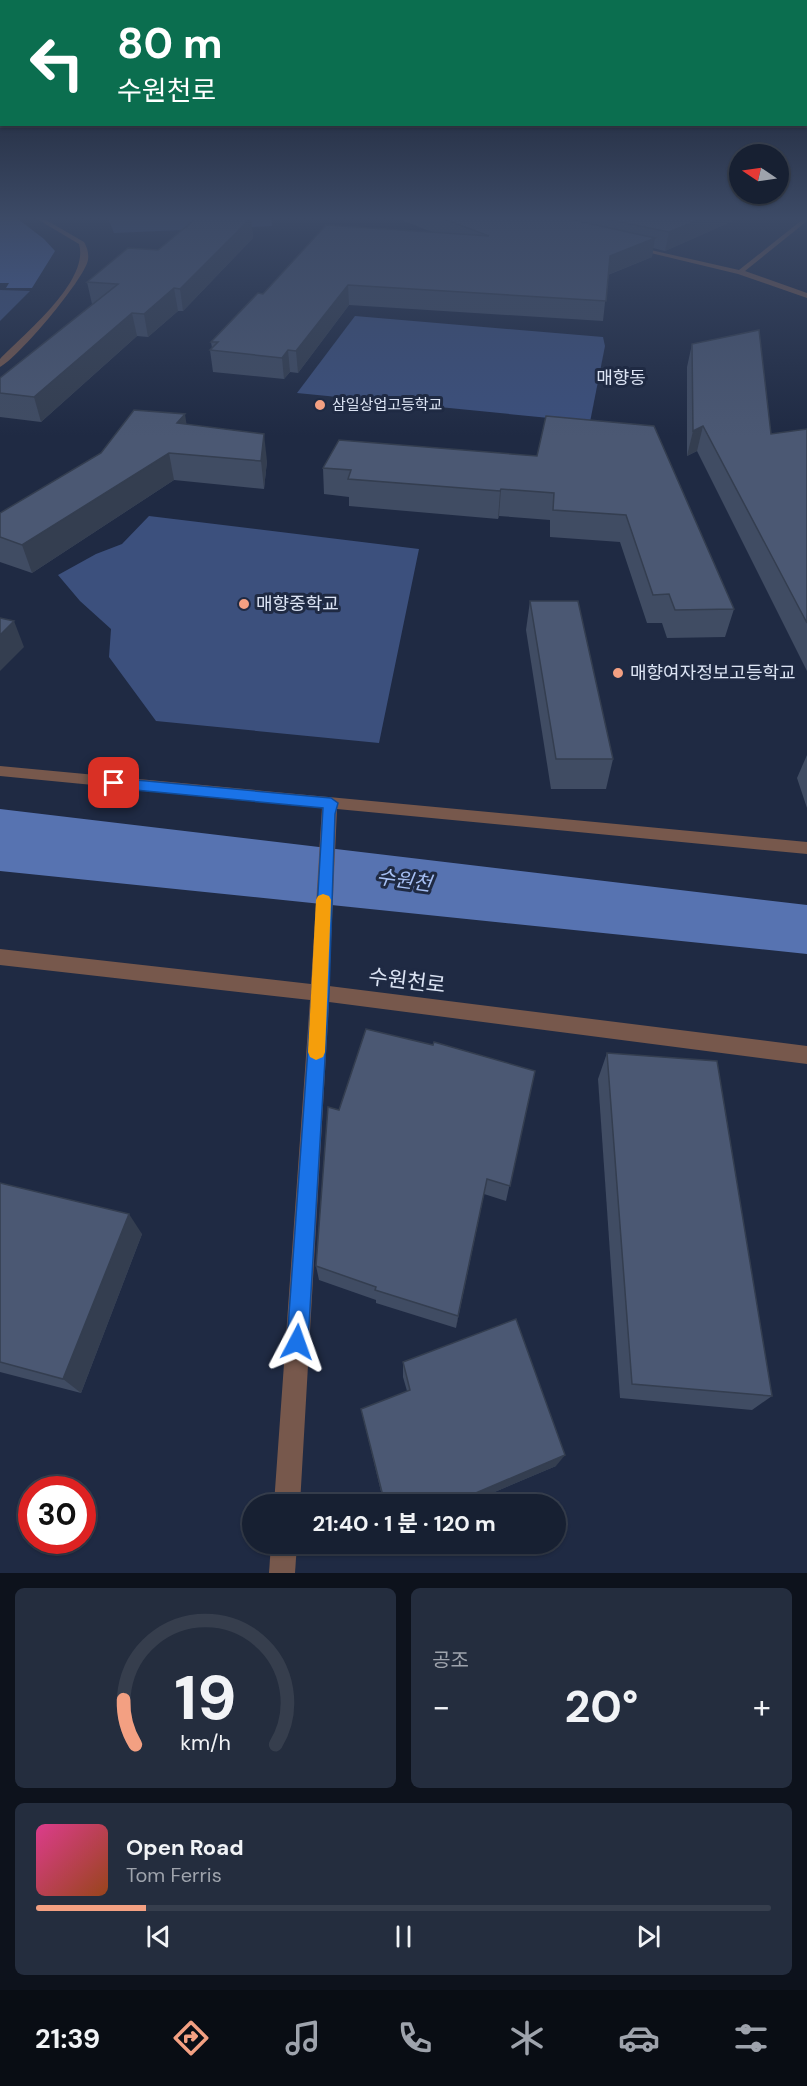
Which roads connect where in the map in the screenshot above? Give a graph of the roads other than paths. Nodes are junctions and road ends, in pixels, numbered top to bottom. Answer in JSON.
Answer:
{"nodes":[{"id":1,"x":69,"y":289,"type":"edge"},
{"id":2,"x":789,"y":289,"type":"edge"},
{"id":3,"x":807,"y":296,"type":"edge"},
{"id":4,"x":0,"y":364,"type":"edge"},
{"id":5,"x":0,"y":771,"type":"edge"},
{"id":6,"x":329,"y":809,"type":"junction"},
{"id":7,"x":807,"y":848,"type":"edge"},
{"id":8,"x":0,"y":957,"type":"edge"},
{"id":9,"x":320,"y":993,"type":"junction"},
{"id":10,"x":807,"y":1055,"type":"edge"},
{"id":11,"x":288,"y":1494,"type":"edge"},
{"id":12,"x":283,"y":1554,"type":"edge"},
{"id":13,"x":282,"y":1573,"type":"edge"}],
"edges":[{"from":1,"to":4,"type":"street"},
{"from":2,"to":3,"type":"street"},
{"from":5,"to":6,"type":"street"},
{"from":6,"to":7,"type":"street"},
{"from":6,"to":9,"type":"street"},
{"from":8,"to":9,"type":"street","name":"수원천로"},
{"from":9,"to":10,"type":"street","name":"수원천로"},
{"from":9,"to":11,"type":"street"},
{"from":12,"to":13,"type":"street"}]}
